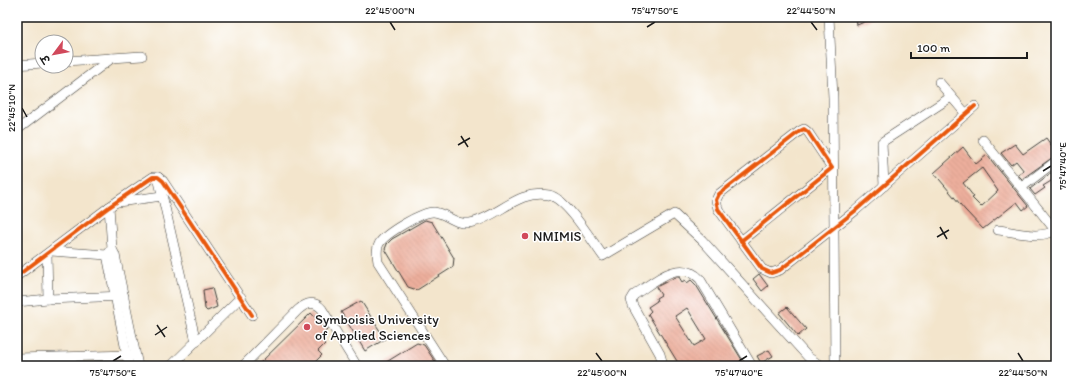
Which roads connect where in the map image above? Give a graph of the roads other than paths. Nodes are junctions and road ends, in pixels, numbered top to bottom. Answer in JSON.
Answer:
{"nodes":[{"id":1,"x":829,"y":17,"type":"edge"},
{"id":2,"x":142,"y":56,"type":"dead end"},
{"id":3,"x":112,"y":58,"type":"junction"},
{"id":4,"x":74,"y":61,"type":"edge"},
{"id":5,"x":34,"y":64,"type":"edge"},
{"id":6,"x":21,"y":65,"type":"edge"},
{"id":7,"x":17,"y":71,"type":"edge"},
{"id":8,"x":939,"y":82,"type":"dead end"},
{"id":9,"x":951,"y":97,"type":"junction"},
{"id":10,"x":975,"y":106,"type":"dead end"},
{"id":11,"x":966,"y":114,"type":"junction"},
{"id":12,"x":17,"y":130,"type":"edge"},
{"id":13,"x":983,"y":140,"type":"dead end"},
{"id":14,"x":1056,"y":160,"type":"edge"},
{"id":15,"x":832,"y":168,"type":"junction"},
{"id":16,"x":158,"y":177,"type":"junction"},
{"id":17,"x":884,"y":186,"type":"junction"},
{"id":18,"x":1022,"y":187,"type":"junction"},
{"id":19,"x":162,"y":196,"type":"junction"},
{"id":20,"x":112,"y":205,"type":"junction"},
{"id":21,"x":834,"y":226,"type":"junction"},
{"id":22,"x":998,"y":230,"type":"dead end"},
{"id":23,"x":1056,"y":230,"type":"edge"},
{"id":24,"x":741,"y":241,"type":"junction"},
{"id":25,"x":49,"y":252,"type":"junction"},
{"id":26,"x":109,"y":252,"type":"junction"},
{"id":27,"x":17,"y":276,"type":"edge"},
{"id":28,"x":119,"y":297,"type":"junction"},
{"id":29,"x":241,"y":297,"type":"junction"},
{"id":30,"x":48,"y":299,"type":"junction"},
{"id":31,"x":17,"y":302,"type":"edge"},
{"id":32,"x":252,"y":314,"type":"dead end"},
{"id":33,"x":196,"y":342,"type":"junction"},
{"id":34,"x":131,"y":355,"type":"junction"},
{"id":35,"x":17,"y":358,"type":"edge"},
{"id":36,"x":129,"y":366,"type":"edge"},
{"id":37,"x":138,"y":366,"type":"edge"},
{"id":38,"x":171,"y":366,"type":"edge"},
{"id":39,"x":244,"y":366,"type":"edge"},
{"id":40,"x":357,"y":366,"type":"edge"},
{"id":41,"x":445,"y":366,"type":"edge"},
{"id":42,"x":661,"y":366,"type":"edge"},
{"id":43,"x":752,"y":366,"type":"edge"},
{"id":44,"x":821,"y":366,"type":"edge"},
{"id":45,"x":836,"y":366,"type":"edge"}],
"edges":[{"from":1,"to":15,"type":"street"},
{"from":2,"to":3,"type":"street"},
{"from":3,"to":4,"type":"street"},
{"from":3,"to":12,"type":"street"},
{"from":5,"to":6,"type":"street"},
{"from":6,"to":7,"type":"street"},
{"from":8,"to":9,"type":"street"},
{"from":9,"to":11,"type":"street"},
{"from":9,"to":17,"type":"street"},
{"from":10,"to":11,"type":"street"},
{"from":11,"to":17,"type":"street"},
{"from":13,"to":18,"type":"street"},
{"from":14,"to":18,"type":"street"},
{"from":15,"to":21,"type":"street"},
{"from":15,"to":24,"type":"street"},
{"from":15,"to":24,"type":"street"},
{"from":16,"to":19,"type":"street"},
{"from":16,"to":20,"type":"street"},
{"from":16,"to":29,"type":"street"},
{"from":17,"to":21,"type":"street"},
{"from":18,"to":23,"type":"street"},
{"from":19,"to":20,"type":"street"},
{"from":19,"to":33,"type":"street"},
{"from":20,"to":25,"type":"street"},
{"from":20,"to":26,"type":"street"},
{"from":21,"to":24,"type":"street"},
{"from":21,"to":45,"type":"street"},
{"from":22,"to":23,"type":"street"},
{"from":25,"to":26,"type":"street"},
{"from":25,"to":27,"type":"street"},
{"from":25,"to":30,"type":"street"},
{"from":26,"to":28,"type":"street"},
{"from":28,"to":30,"type":"street"},
{"from":28,"to":34,"type":"street"},
{"from":29,"to":32,"type":"street"},
{"from":29,"to":33,"type":"street"},
{"from":30,"to":31,"type":"street"},
{"from":33,"to":38,"type":"street"},
{"from":34,"to":35,"type":"street"},
{"from":34,"to":36,"type":"street"},
{"from":34,"to":37,"type":"street"},
{"from":39,"to":40,"type":"street"},
{"from":41,"to":44,"type":"street"},
{"from":42,"to":43,"type":"street"}]}
